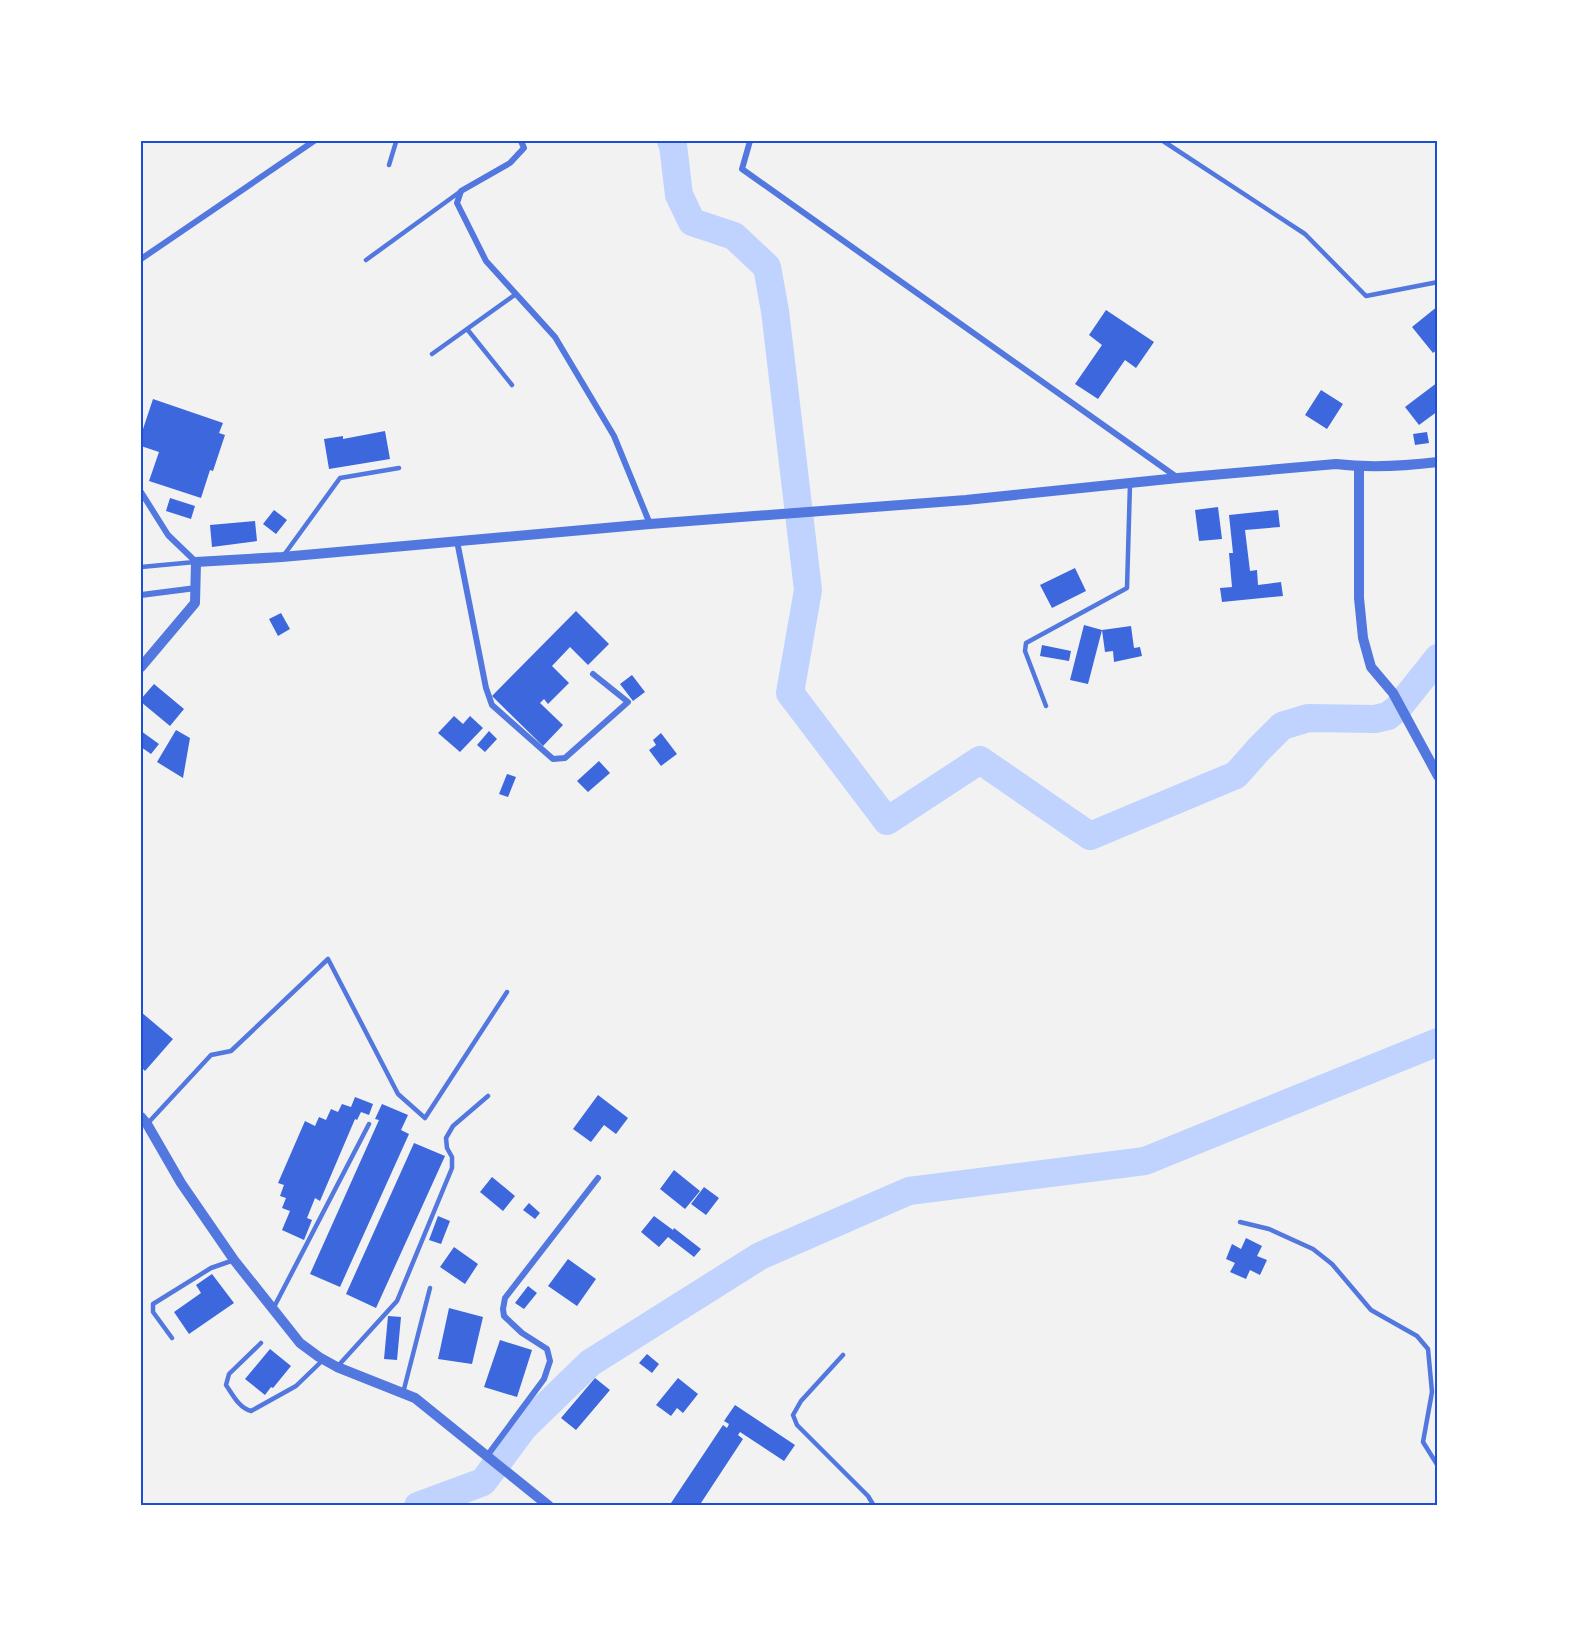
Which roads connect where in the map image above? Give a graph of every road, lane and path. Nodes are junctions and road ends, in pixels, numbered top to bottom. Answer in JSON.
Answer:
{"nodes":[{"id":1,"x":314,"y":141,"type":"edge"},
{"id":2,"x":394,"y":141,"type":"edge"},
{"id":3,"x":521,"y":141,"type":"edge"},
{"id":4,"x":750,"y":141,"type":"edge"},
{"id":5,"x":1163,"y":141,"type":"edge"},
{"id":6,"x":389,"y":165,"type":"dead end"},
{"id":7,"x":461,"y":191,"type":"junction"},
{"id":8,"x":141,"y":259,"type":"edge"},
{"id":9,"x":366,"y":260,"type":"dead end"},
{"id":10,"x":1438,"y":282,"type":"edge"},
{"id":11,"x":516,"y":294,"type":"junction"},
{"id":12,"x":467,"y":329,"type":"junction"},
{"id":13,"x":432,"y":354,"type":"dead end"},
{"id":14,"x":512,"y":384,"type":"dead end"},
{"id":15,"x":1438,"y":462,"type":"edge"},
{"id":16,"x":1359,"y":467,"type":"junction"},
{"id":17,"x":399,"y":468,"type":"dead end"},
{"id":18,"x":1178,"y":478,"type":"junction"},
{"id":19,"x":1130,"y":484,"type":"junction"},
{"id":20,"x":141,"y":492,"type":"edge"},
{"id":21,"x":650,"y":524,"type":"junction"},
{"id":22,"x":457,"y":541,"type":"junction"},
{"id":23,"x":282,"y":557,"type":"junction"},
{"id":24,"x":196,"y":562,"type":"junction"},
{"id":25,"x":141,"y":567,"type":"edge"},
{"id":26,"x":196,"y":588,"type":"junction"},
{"id":27,"x":141,"y":595,"type":"edge"},
{"id":28,"x":141,"y":667,"type":"edge"},
{"id":29,"x":593,"y":674,"type":"dead end"},
{"id":30,"x":1046,"y":706,"type":"dead end"},
{"id":31,"x":1438,"y":776,"type":"edge"},
{"id":32,"x":507,"y":992,"type":"dead end"},
{"id":33,"x":488,"y":1096,"type":"dead end"},
{"id":34,"x":144,"y":1120,"type":"edge"},
{"id":35,"x":369,"y":1124,"type":"dead end"},
{"id":36,"x":598,"y":1178,"type":"dead end"},
{"id":37,"x":1240,"y":1222,"type":"dead end"},
{"id":38,"x":234,"y":1260,"type":"junction"},
{"id":39,"x":430,"y":1288,"type":"dead end"},
{"id":40,"x":273,"y":1309,"type":"junction"},
{"id":41,"x":172,"y":1338,"type":"dead end"},
{"id":42,"x":261,"y":1343,"type":"dead end"},
{"id":43,"x":843,"y":1355,"type":"dead end"},
{"id":44,"x":324,"y":1359,"type":"junction"},
{"id":45,"x":337,"y":1367,"type":"junction"},
{"id":46,"x":403,"y":1393,"type":"junction"},
{"id":47,"x":489,"y":1457,"type":"junction"},
{"id":48,"x":1438,"y":1466,"type":"edge"},
{"id":49,"x":549,"y":1506,"type":"edge"},
{"id":50,"x":874,"y":1506,"type":"edge"}],
"edges":[{"from":1,"to":8,"type":"street"},
{"from":2,"to":6,"type":"lane"},
{"from":3,"to":7,"type":"street"},
{"from":4,"to":18,"type":"street"},
{"from":5,"to":10,"type":"lane"},
{"from":7,"to":9,"type":"lane"},
{"from":7,"to":11,"type":"street"},
{"from":11,"to":12,"type":"lane"},
{"from":11,"to":21,"type":"street"},
{"from":12,"to":13,"type":"lane"},
{"from":12,"to":14,"type":"lane"},
{"from":15,"to":16,"type":"street"},
{"from":16,"to":18,"type":"street"},
{"from":16,"to":31,"type":"street"},
{"from":17,"to":23,"type":"lane"},
{"from":18,"to":19,"type":"street"},
{"from":19,"to":21,"type":"street"},
{"from":19,"to":30,"type":"lane"},
{"from":20,"to":24,"type":"street"},
{"from":21,"to":22,"type":"street"},
{"from":22,"to":23,"type":"street"},
{"from":22,"to":29,"type":"street"},
{"from":23,"to":24,"type":"street"},
{"from":24,"to":25,"type":"lane"},
{"from":24,"to":26,"type":"street"},
{"from":26,"to":27,"type":"street"},
{"from":26,"to":28,"type":"street"},
{"from":32,"to":34,"type":"lane"},
{"from":33,"to":45,"type":"lane"},
{"from":34,"to":38,"type":"street"},
{"from":35,"to":40,"type":"lane"},
{"from":36,"to":47,"type":"street"},
{"from":37,"to":48,"type":"lane"},
{"from":38,"to":40,"type":"street"},
{"from":38,"to":41,"type":"lane"},
{"from":39,"to":46,"type":"lane"},
{"from":40,"to":44,"type":"street"},
{"from":42,"to":44,"type":"lane"},
{"from":43,"to":50,"type":"lane"},
{"from":44,"to":45,"type":"street"},
{"from":45,"to":46,"type":"street"},
{"from":46,"to":47,"type":"street"},
{"from":47,"to":49,"type":"street"}]}
